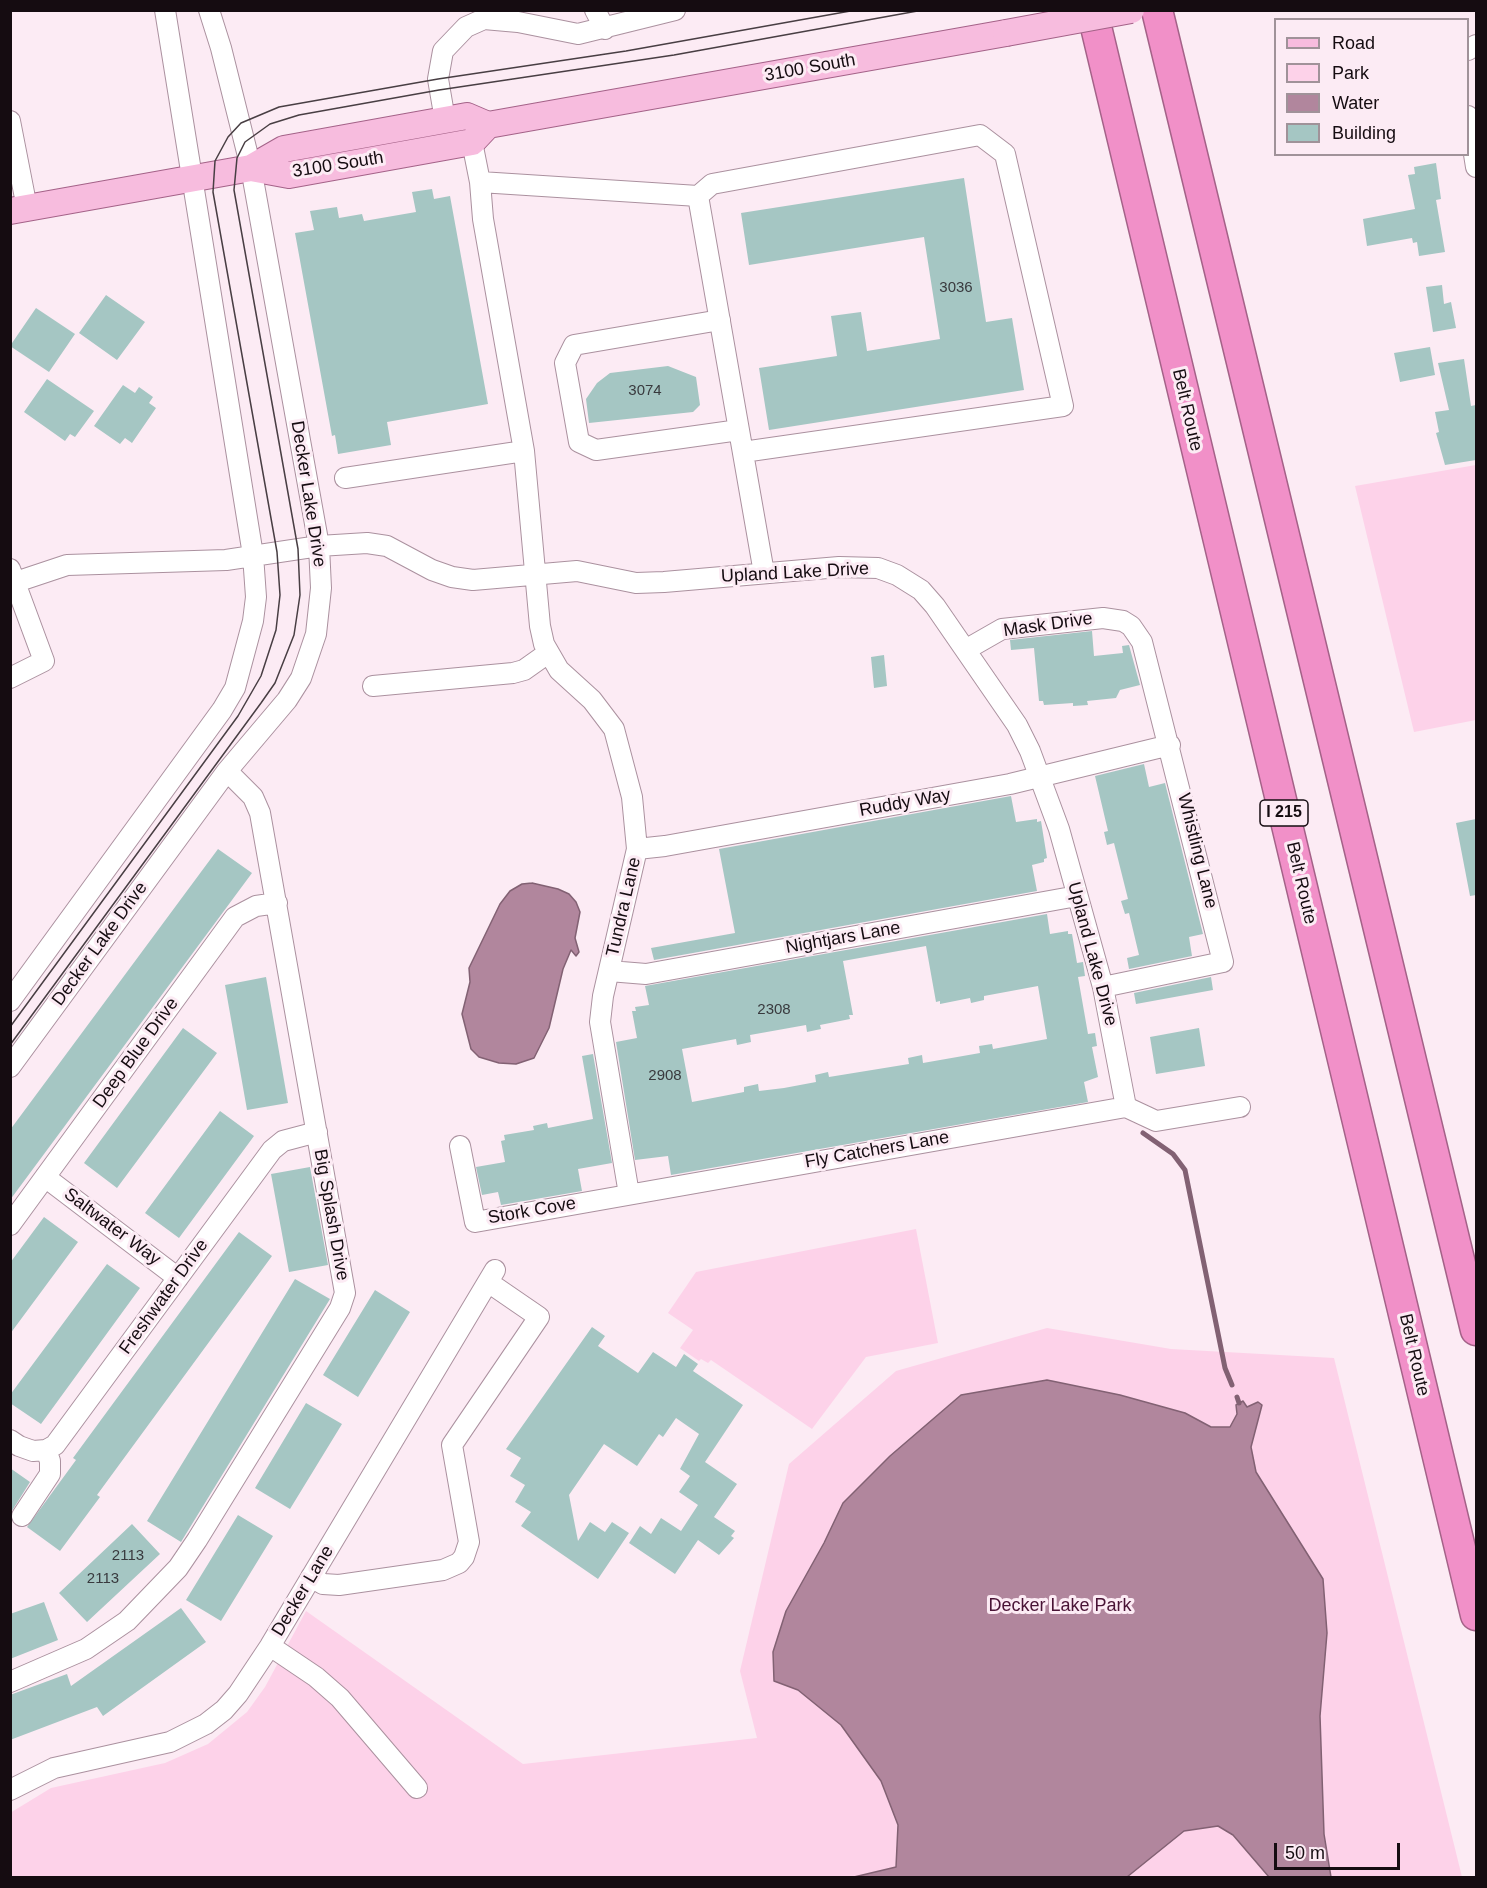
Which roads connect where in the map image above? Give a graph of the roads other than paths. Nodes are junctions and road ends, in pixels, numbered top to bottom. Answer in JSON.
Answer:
{"nodes":[{"id":1,"x":165,"y":10,"type":"edge"},
{"id":2,"x":209,"y":10,"type":"edge"},
{"id":3,"x":595,"y":10,"type":"edge"},
{"id":4,"x":675,"y":10,"type":"edge"},
{"id":5,"x":1092,"y":10,"type":"edge"},
{"id":6,"x":1131,"y":10,"type":"edge"},
{"id":7,"x":1157,"y":10,"type":"edge"},
{"id":8,"x":637,"y":16,"type":"edge"},
{"id":9,"x":605,"y":29,"type":"junction"},
{"id":10,"x":445,"y":120,"type":"junction"},
{"id":11,"x":10,"y":122,"type":"edge"},
{"id":12,"x":1469,"y":127,"type":"edge"},
{"id":13,"x":480,"y":134,"type":"junction"},
{"id":14,"x":1476,"y":167,"type":"edge"},
{"id":15,"x":251,"y":168,"type":"junction"},
{"id":16,"x":194,"y":179,"type":"junction"},
{"id":17,"x":480,"y":182,"type":"junction"},
{"id":18,"x":698,"y":196,"type":"junction"},
{"id":19,"x":19,"y":210,"type":"edge"},
{"id":20,"x":720,"y":320,"type":"junction"},
{"id":21,"x":739,"y":430,"type":"junction"},
{"id":22,"x":524,"y":451,"type":"junction"},
{"id":23,"x":743,"y":452,"type":"junction"},
{"id":24,"x":345,"y":478,"type":"dead end"},
{"id":25,"x":319,"y":546,"type":"junction"},
{"id":26,"x":253,"y":555,"type":"junction"},
{"id":27,"x":764,"y":573,"type":"junction"},
{"id":28,"x":535,"y":574,"type":"junction"},
{"id":29,"x":13,"y":576,"type":"edge"},
{"id":30,"x":1131,"y":626,"type":"joint"},
{"id":31,"x":967,"y":649,"type":"junction"},
{"id":32,"x":548,"y":653,"type":"junction"},
{"id":33,"x":10,"y":678,"type":"edge"},
{"id":34,"x":373,"y":686,"type":"dead end"},
{"id":35,"x":1170,"y":746,"type":"junction"},
{"id":36,"x":227,"y":771,"type":"junction"},
{"id":37,"x":1040,"y":777,"type":"junction"},
{"id":38,"x":637,"y":849,"type":"junction"},
{"id":39,"x":1077,"y":896,"type":"junction"},
{"id":40,"x":277,"y":903,"type":"junction"},
{"id":41,"x":609,"y":971,"type":"junction"},
{"id":42,"x":1103,"y":987,"type":"junction"},
{"id":43,"x":10,"y":1001,"type":"edge"},
{"id":44,"x":10,"y":1067,"type":"edge"},
{"id":45,"x":1126,"y":1107,"type":"junction"},
{"id":46,"x":1240,"y":1107,"type":"dead end"},
{"id":47,"x":317,"y":1132,"type":"junction"},
{"id":48,"x":460,"y":1146,"type":"dead end"},
{"id":49,"x":45,"y":1177,"type":"junction"},
{"id":50,"x":629,"y":1194,"type":"junction"},
{"id":51,"x":10,"y":1225,"type":"edge"},
{"id":52,"x":178,"y":1278,"type":"junction"},
{"id":53,"x":1476,"y":1330,"type":"edge"},
{"id":54,"x":10,"y":1440,"type":"edge"},
{"id":55,"x":46,"y":1450,"type":"junction"},
{"id":56,"x":22,"y":1516,"type":"dead end"},
{"id":57,"x":311,"y":1576,"type":"junction"},
{"id":58,"x":1476,"y":1615,"type":"edge"},
{"id":59,"x":270,"y":1646,"type":"junction"},
{"id":60,"x":10,"y":1682,"type":"edge"},
{"id":61,"x":417,"y":1788,"type":"dead end"},
{"id":62,"x":10,"y":1790,"type":"edge"}],
"edges":[{"from":1,"to":16,"type":"street"},
{"from":2,"to":15,"type":"street","name":"Decker Lake Drive"},
{"from":3,"to":9,"type":"street"},
{"from":4,"to":8,"type":"street"},
{"from":5,"to":58,"type":"highway","name":"Belt Route","number":"I 215"},
{"from":6,"to":13,"type":"main road","name":"3100 South","bridge":true},
{"from":7,"to":53,"type":"highway"},
{"from":8,"to":9,"type":"street"},
{"from":9,"to":10,"type":"street"},
{"from":10,"to":13,"type":"main road","name":"3100 South"},
{"from":10,"to":15,"type":"main road","name":"3100 South"},
{"from":11,"to":19,"type":"street"},
{"from":12,"to":14,"type":"street"},
{"from":13,"to":15,"type":"main road","name":"3100 South"},
{"from":13,"to":17,"type":"street","name":"Tundra Lane"},
{"from":15,"to":16,"type":"main road","name":"3100 South"},
{"from":15,"to":25,"type":"street","name":"Decker Lake Drive"},
{"from":16,"to":19,"type":"main road","name":"3100 South"},
{"from":16,"to":26,"type":"street"},
{"from":17,"to":18,"type":"street"},
{"from":17,"to":22,"type":"street","name":"Tundra Lane"},
{"from":18,"to":20,"type":"street"},
{"from":18,"to":23,"type":"street"},
{"from":20,"to":21,"type":"street"},
{"from":20,"to":21,"type":"street"},
{"from":21,"to":23,"type":"street"},
{"from":22,"to":24,"type":"street"},
{"from":22,"to":28,"type":"street","name":"Tundra Lane"},
{"from":23,"to":27,"type":"street"},
{"from":25,"to":26,"type":"street","name":"Upland Lake Drive"},
{"from":25,"to":28,"type":"street","name":"Upland Lake Drive"},
{"from":25,"to":36,"type":"street","name":"Decker Lake Drive"},
{"from":26,"to":29,"type":"street","name":"Upland Lake Drive"},
{"from":26,"to":43,"type":"street"},
{"from":27,"to":28,"type":"street","name":"Upland Lake Drive"},
{"from":27,"to":31,"type":"street","name":"Upland Lake Drive"},
{"from":28,"to":32,"type":"street","name":"Tundra Lane"},
{"from":29,"to":33,"type":"street"},
{"from":30,"to":31,"type":"street","name":"Mask Drive"},
{"from":30,"to":35,"type":"street","name":"Whistling Lane"},
{"from":31,"to":37,"type":"street","name":"Upland Lake Drive"},
{"from":32,"to":34,"type":"street"},
{"from":32,"to":38,"type":"street","name":"Tundra Lane"},
{"from":35,"to":37,"type":"street","name":"Ruddy Way"},
{"from":35,"to":42,"type":"street","name":"Whistling Lane"},
{"from":36,"to":40,"type":"street","name":"Big Splash Drive"},
{"from":36,"to":44,"type":"street","name":"Decker Lake Drive"},
{"from":37,"to":38,"type":"street","name":"Ruddy Way"},
{"from":37,"to":39,"type":"street","name":"Upland Lake Drive"},
{"from":38,"to":41,"type":"street","name":"Tundra Lane"},
{"from":39,"to":41,"type":"street","name":"Nightjars Lane"},
{"from":39,"to":42,"type":"street","name":"Upland Lake Drive"},
{"from":40,"to":47,"type":"street","name":"Big Splash Drive"},
{"from":40,"to":49,"type":"street","name":"Deep Blue Drive"},
{"from":41,"to":50,"type":"street","name":"Tundra Lane"},
{"from":42,"to":45,"type":"street","name":"Upland Lake Drive"},
{"from":45,"to":46,"type":"street"},
{"from":45,"to":50,"type":"street","name":"Fly Catchers Lane"},
{"from":47,"to":52,"type":"street","name":"Freshwater Drive"},
{"from":47,"to":60,"type":"street","name":"Big Splash Drive"},
{"from":48,"to":50,"type":"street","name":"Stork Cove"},
{"from":49,"to":51,"type":"street","name":"Deep Blue Drive"},
{"from":49,"to":52,"type":"street","name":"Saltwater Way"},
{"from":52,"to":55,"type":"street","name":"Freshwater Drive"},
{"from":54,"to":55,"type":"street"},
{"from":55,"to":56,"type":"street"},
{"from":57,"to":57,"type":"street","name":"Decker Lane"},
{"from":57,"to":59,"type":"street","name":"Decker Lane"},
{"from":59,"to":61,"type":"street"},
{"from":59,"to":62,"type":"street","name":"Decker Lane"}]}
